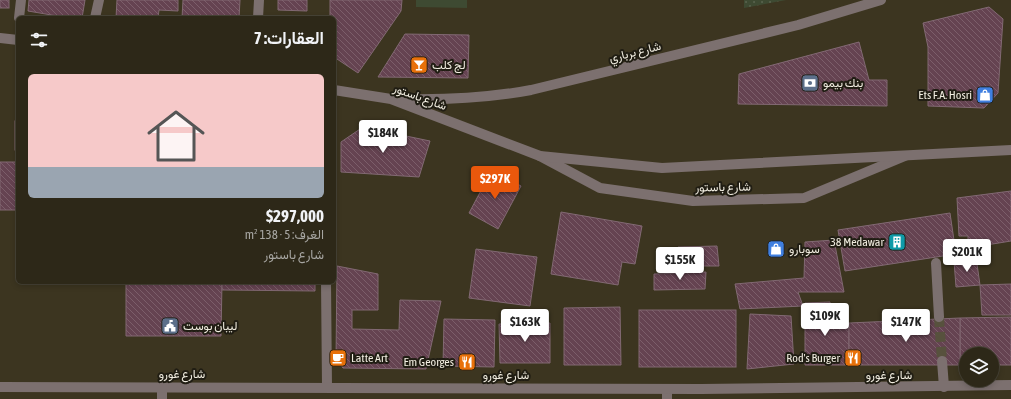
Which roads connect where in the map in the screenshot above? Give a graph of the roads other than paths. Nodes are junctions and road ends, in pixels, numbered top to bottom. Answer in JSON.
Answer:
{"nodes":[{"id":1,"x":21,"y":0,"type":"edge"},
{"id":2,"x":99,"y":0,"type":"edge"},
{"id":3,"x":259,"y":0,"type":"edge"},
{"id":4,"x":881,"y":0,"type":"edge"},
{"id":5,"x":19,"y":16,"type":"edge"},
{"id":6,"x":95,"y":16,"type":"edge"},
{"id":7,"x":258,"y":16,"type":"edge"},
{"id":8,"x":0,"y":38,"type":"edge"},
{"id":9,"x":16,"y":39,"type":"edge"},
{"id":10,"x":336,"y":90,"type":"edge"},
{"id":11,"x":391,"y":98,"type":"junction"},
{"id":12,"x":1011,"y":150,"type":"edge"},
{"id":13,"x":907,"y":155,"type":"junction"},
{"id":14,"x":540,"y":156,"type":"junction"},
{"id":15,"x":936,"y":263,"type":"dead end"},
{"id":16,"x":326,"y":284,"type":"edge"},
{"id":17,"x":939,"y":317,"type":"tunnel mouth"},
{"id":18,"x":942,"y":361,"type":"tunnel mouth"},
{"id":19,"x":1011,"y":385,"type":"edge"},
{"id":20,"x":0,"y":386,"type":"edge"},
{"id":21,"x":162,"y":387,"type":"junction"},
{"id":22,"x":327,"y":387,"type":"junction"},
{"id":23,"x":944,"y":387,"type":"junction"},
{"id":24,"x":667,"y":394,"type":"edge"},
{"id":25,"x":162,"y":399,"type":"edge"}],
"edges":[{"from":1,"to":5,"type":"street"},
{"from":2,"to":6,"type":"street"},
{"from":3,"to":7,"type":"street"},
{"from":4,"to":11,"type":"street","name":"شارع برباري"},
{"from":8,"to":9,"type":"street"},
{"from":10,"to":11,"type":"street","name":"شارع باستور"},
{"from":11,"to":14,"type":"street","name":"شارع باستور"},
{"from":12,"to":13,"type":"street","name":"شارع باستور"},
{"from":13,"to":14,"type":"street","name":"شارع باستور"},
{"from":13,"to":14,"type":"street","name":"شارع باستور"},
{"from":15,"to":17,"type":"street"},
{"from":16,"to":22,"type":"street"},
{"from":18,"to":23,"type":"street"},
{"from":19,"to":23,"type":"street","name":"شارع غورو"},
{"from":20,"to":21,"type":"street","name":"شارع غورو"},
{"from":21,"to":22,"type":"street","name":"شارع غورو"},
{"from":21,"to":25,"type":"street"},
{"from":22,"to":24,"type":"street","name":"شارع غورو"},
{"from":23,"to":24,"type":"street","name":"شارع غورو"}]}
